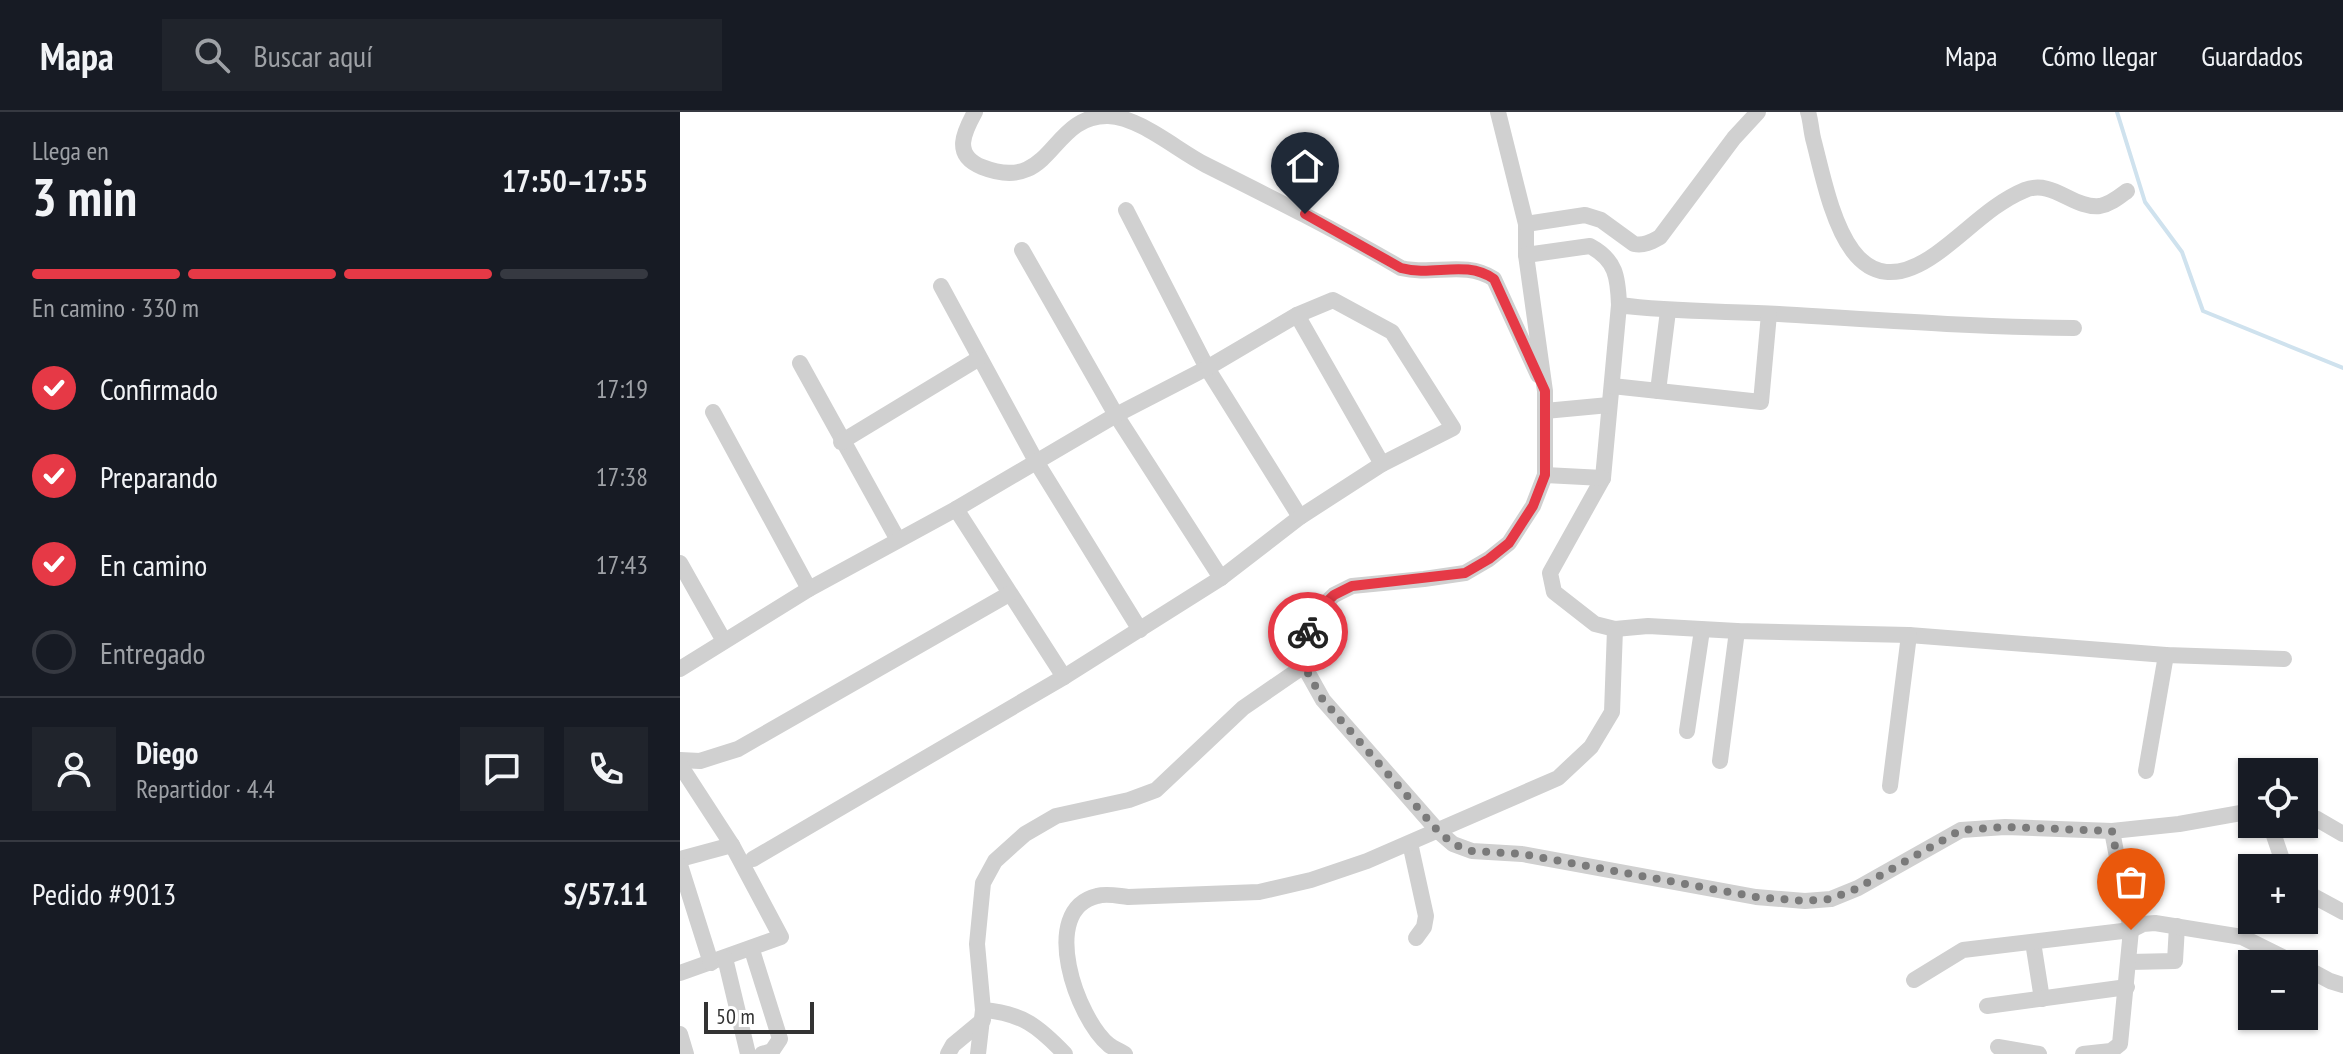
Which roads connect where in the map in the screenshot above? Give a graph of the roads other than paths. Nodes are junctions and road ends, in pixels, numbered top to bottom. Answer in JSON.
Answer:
{"nodes":[{"id":1,"x":975,"y":112,"type":"edge"},
{"id":2,"x":1498,"y":112,"type":"edge"},
{"id":3,"x":1758,"y":112,"type":"edge"},
{"id":4,"x":1808,"y":112,"type":"edge"},
{"id":5,"x":2127,"y":191,"type":"dead end"},
{"id":6,"x":1126,"y":210,"type":"dead end"},
{"id":7,"x":1526,"y":224,"type":"junction"},
{"id":8,"x":1022,"y":250,"type":"dead end"},
{"id":9,"x":1526,"y":255,"type":"junction"},
{"id":10,"x":941,"y":286,"type":"dead end"},
{"id":11,"x":1534,"y":303,"type":"junction"},
{"id":12,"x":1619,"y":305,"type":"junction"},
{"id":13,"x":1509,"y":308,"type":"junction"},
{"id":14,"x":1668,"y":311,"type":"junction"},
{"id":15,"x":1769,"y":314,"type":"junction"},
{"id":16,"x":1297,"y":315,"type":"junction"},
{"id":17,"x":2074,"y":328,"type":"dead end"},
{"id":18,"x":978,"y":359,"type":"junction"},
{"id":19,"x":800,"y":363,"type":"dead end"},
{"id":20,"x":1207,"y":368,"type":"junction"},
{"id":21,"x":1612,"y":386,"type":"junction"},
{"id":22,"x":1545,"y":391,"type":"junction"},
{"id":23,"x":1658,"y":391,"type":"junction"},
{"id":24,"x":1609,"y":405,"type":"junction"},
{"id":25,"x":1545,"y":411,"type":"junction"},
{"id":26,"x":713,"y":412,"type":"dead end"},
{"id":27,"x":1116,"y":415,"type":"junction"},
{"id":28,"x":841,"y":442,"type":"junction"},
{"id":29,"x":1037,"y":463,"type":"junction"},
{"id":30,"x":1382,"y":464,"type":"junction"},
{"id":31,"x":1545,"y":475,"type":"junction"},
{"id":32,"x":1603,"y":478,"type":"junction"},
{"id":33,"x":956,"y":509,"type":"junction"},
{"id":34,"x":1300,"y":517,"type":"junction"},
{"id":35,"x":898,"y":540,"type":"junction"},
{"id":36,"x":680,"y":563,"type":"edge"},
{"id":37,"x":1221,"y":578,"type":"junction"},
{"id":38,"x":809,"y":589,"type":"junction"},
{"id":39,"x":1009,"y":594,"type":"junction"},
{"id":40,"x":1615,"y":629,"type":"junction"},
{"id":41,"x":1140,"y":630,"type":"junction"},
{"id":42,"x":1702,"y":630,"type":"junction"},
{"id":43,"x":1737,"y":631,"type":"junction"},
{"id":44,"x":1909,"y":635,"type":"junction"},
{"id":45,"x":724,"y":641,"type":"junction"},
{"id":46,"x":2166,"y":655,"type":"junction"},
{"id":47,"x":2284,"y":659,"type":"dead end"},
{"id":48,"x":1304,"y":666,"type":"junction"},
{"id":49,"x":680,"y":669,"type":"edge"},
{"id":50,"x":1064,"y":677,"type":"junction"},
{"id":51,"x":1687,"y":731,"type":"dead end"},
{"id":52,"x":1720,"y":761,"type":"dead end"},
{"id":53,"x":680,"y":762,"type":"edge"},
{"id":54,"x":2146,"y":771,"type":"dead end"},
{"id":55,"x":1890,"y":786,"type":"dead end"},
{"id":56,"x":2238,"y":813,"type":"edge"},
{"id":57,"x":2318,"y":820,"type":"edge"},
{"id":58,"x":1438,"y":831,"type":"junction"},
{"id":59,"x":2112,"y":831,"type":"junction"},
{"id":60,"x":2343,"y":834,"type":"edge"},
{"id":61,"x":1410,"y":843,"type":"junction"},
{"id":62,"x":732,"y":845,"type":"junction"},
{"id":63,"x":753,"y":859,"type":"dead end"},
{"id":64,"x":680,"y":862,"type":"edge"},
{"id":65,"x":2318,"y":899,"type":"edge"},
{"id":66,"x":2343,"y":912,"type":"edge"},
{"id":67,"x":2177,"y":926,"type":"junction"},
{"id":68,"x":2131,"y":930,"type":"junction"},
{"id":69,"x":1416,"y":938,"type":"dead end"},
{"id":70,"x":2033,"y":942,"type":"junction"},
{"id":71,"x":752,"y":950,"type":"junction"},
{"id":72,"x":2268,"y":950,"type":"edge"},
{"id":73,"x":718,"y":960,"type":"junction"},
{"id":74,"x":2129,"y":962,"type":"junction"},
{"id":75,"x":680,"y":973,"type":"edge"},
{"id":76,"x":2318,"y":975,"type":"edge"},
{"id":77,"x":1914,"y":980,"type":"dead end"},
{"id":78,"x":2343,"y":985,"type":"edge"},
{"id":79,"x":2127,"y":987,"type":"junction"},
{"id":80,"x":2042,"y":999,"type":"junction"},
{"id":81,"x":1987,"y":1006,"type":"dead end"},
{"id":82,"x":983,"y":1015,"type":"junction"},
{"id":83,"x":680,"y":1034,"type":"edge"},
{"id":84,"x":1998,"y":1047,"type":"dead end"},
{"id":85,"x":686,"y":1054,"type":"edge"},
{"id":86,"x":748,"y":1054,"type":"edge"},
{"id":87,"x":762,"y":1054,"type":"edge"},
{"id":88,"x":948,"y":1054,"type":"edge"},
{"id":89,"x":978,"y":1054,"type":"edge"},
{"id":90,"x":1066,"y":1054,"type":"edge"},
{"id":91,"x":1125,"y":1054,"type":"edge"},
{"id":92,"x":2039,"y":1054,"type":"edge"},
{"id":93,"x":2083,"y":1054,"type":"edge"}],
"edges":[{"from":1,"to":13,"type":"street"},
{"from":2,"to":7,"type":"street"},
{"from":3,"to":7,"type":"street"},
{"from":4,"to":5,"type":"street"},
{"from":6,"to":20,"type":"street"},
{"from":7,"to":9,"type":"street"},
{"from":8,"to":27,"type":"street"},
{"from":9,"to":11,"type":"street"},
{"from":9,"to":12,"type":"street"},
{"from":10,"to":18,"type":"street"},
{"from":11,"to":13,"type":"street"},
{"from":11,"to":22,"type":"street"},
{"from":12,"to":14,"type":"street"},
{"from":12,"to":21,"type":"street"},
{"from":13,"to":22,"type":"street"},
{"from":14,"to":15,"type":"street"},
{"from":14,"to":23,"type":"street"},
{"from":15,"to":17,"type":"street"},
{"from":15,"to":23,"type":"street"},
{"from":16,"to":20,"type":"street"},
{"from":16,"to":30,"type":"street"},
{"from":16,"to":30,"type":"street"},
{"from":18,"to":28,"type":"street"},
{"from":18,"to":29,"type":"street"},
{"from":19,"to":28,"type":"street"},
{"from":20,"to":27,"type":"street"},
{"from":20,"to":34,"type":"street"},
{"from":21,"to":23,"type":"street"},
{"from":21,"to":24,"type":"street"},
{"from":22,"to":25,"type":"street"},
{"from":24,"to":25,"type":"street"},
{"from":24,"to":32,"type":"street"},
{"from":25,"to":31,"type":"street"},
{"from":26,"to":38,"type":"street"},
{"from":27,"to":29,"type":"street"},
{"from":27,"to":37,"type":"street"},
{"from":28,"to":35,"type":"street"},
{"from":29,"to":33,"type":"street"},
{"from":29,"to":41,"type":"street"},
{"from":30,"to":34,"type":"street"},
{"from":31,"to":32,"type":"street"},
{"from":31,"to":48,"type":"street"},
{"from":32,"to":40,"type":"street"},
{"from":33,"to":35,"type":"street"},
{"from":33,"to":39,"type":"street"},
{"from":34,"to":37,"type":"street"},
{"from":35,"to":38,"type":"street"},
{"from":36,"to":45,"type":"street"},
{"from":37,"to":41,"type":"street"},
{"from":38,"to":45,"type":"street"},
{"from":39,"to":50,"type":"street"},
{"from":39,"to":53,"type":"street"},
{"from":40,"to":42,"type":"street"},
{"from":40,"to":58,"type":"street"},
{"from":41,"to":50,"type":"street"},
{"from":42,"to":43,"type":"street"},
{"from":42,"to":51,"type":"street"},
{"from":43,"to":44,"type":"street"},
{"from":43,"to":52,"type":"street"},
{"from":44,"to":46,"type":"street"},
{"from":44,"to":55,"type":"street"},
{"from":45,"to":49,"type":"street"},
{"from":46,"to":47,"type":"street"},
{"from":46,"to":54,"type":"street"},
{"from":48,"to":58,"type":"street"},
{"from":48,"to":82,"type":"street"},
{"from":50,"to":63,"type":"street"},
{"from":53,"to":62,"type":"street"},
{"from":56,"to":59,"type":"street"},
{"from":57,"to":60,"type":"street"},
{"from":58,"to":59,"type":"street"},
{"from":58,"to":61,"type":"street"},
{"from":59,"to":68,"type":"street"},
{"from":61,"to":69,"type":"street"},
{"from":61,"to":91,"type":"street"},
{"from":62,"to":64,"type":"street"},
{"from":62,"to":71,"type":"street"},
{"from":64,"to":73,"type":"street"},
{"from":65,"to":66,"type":"street"},
{"from":67,"to":68,"type":"street"},
{"from":67,"to":72,"type":"street"},
{"from":67,"to":74,"type":"street"},
{"from":68,"to":70,"type":"street"},
{"from":68,"to":74,"type":"street"},
{"from":70,"to":77,"type":"street"},
{"from":70,"to":80,"type":"street"},
{"from":71,"to":73,"type":"street"},
{"from":71,"to":87,"type":"street"},
{"from":73,"to":75,"type":"street"},
{"from":73,"to":86,"type":"street"},
{"from":74,"to":79,"type":"street"},
{"from":76,"to":78,"type":"street"},
{"from":79,"to":80,"type":"street"},
{"from":79,"to":93,"type":"street"},
{"from":80,"to":81,"type":"street"},
{"from":82,"to":88,"type":"street"},
{"from":82,"to":89,"type":"street"},
{"from":82,"to":90,"type":"street"},
{"from":83,"to":85,"type":"street"},
{"from":84,"to":92,"type":"street"}]}
